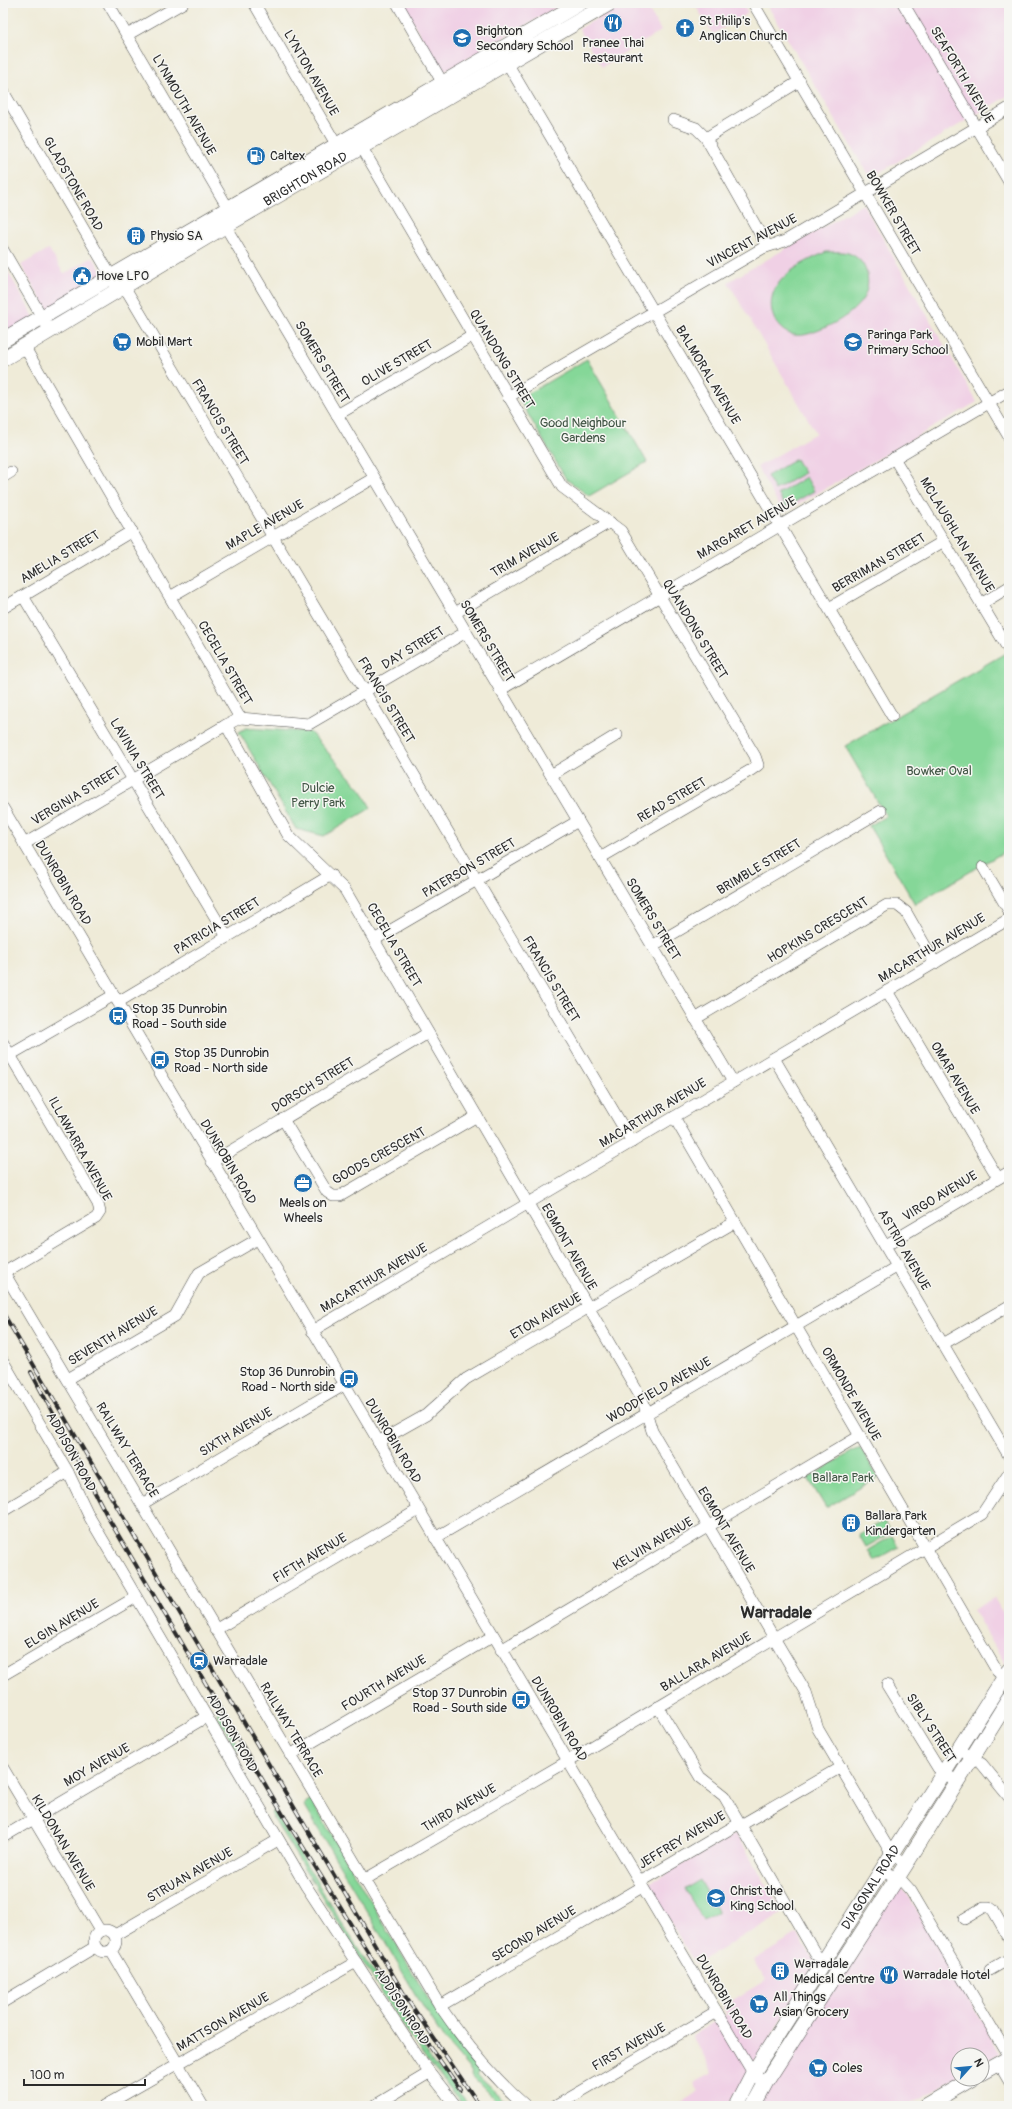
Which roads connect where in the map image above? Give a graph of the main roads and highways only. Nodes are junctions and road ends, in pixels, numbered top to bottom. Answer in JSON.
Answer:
{"nodes":[{"id":1,"x":580,"y":3,"type":"edge"},
{"id":2,"x":610,"y":3,"type":"edge"},
{"id":3,"x":227,"y":217,"type":"junction"},
{"id":4,"x":3,"y":340,"type":"edge"},
{"id":5,"x":3,"y":359,"type":"edge"},
{"id":6,"x":1007,"y":1677,"type":"edge"},
{"id":7,"x":1009,"y":1699,"type":"edge"},
{"id":8,"x":1006,"y":2059,"type":"edge"},
{"id":9,"x":990,"y":2068,"type":"edge"},
{"id":10,"x":958,"y":2087,"type":"edge"},
{"id":11,"x":736,"y":2106,"type":"edge"},
{"id":12,"x":753,"y":2106,"type":"edge"},
{"id":13,"x":926,"y":2106,"type":"edge"}],
"edges":[{"from":1,"to":3,"type":"main road","name":"BRIGHTON ROAD"},
{"from":2,"to":3,"type":"main road","name":"BRIGHTON ROAD"},
{"from":3,"to":4,"type":"main road","name":"BRIGHTON ROAD"},
{"from":3,"to":5,"type":"main road","name":"BRIGHTON ROAD"},
{"from":6,"to":11,"type":"main road","name":"DIAGONAL ROAD"},
{"from":7,"to":12,"type":"main road","name":"DIAGONAL ROAD"},
{"from":8,"to":9,"type":"main road"},
{"from":10,"to":13,"type":"main road"}]}
